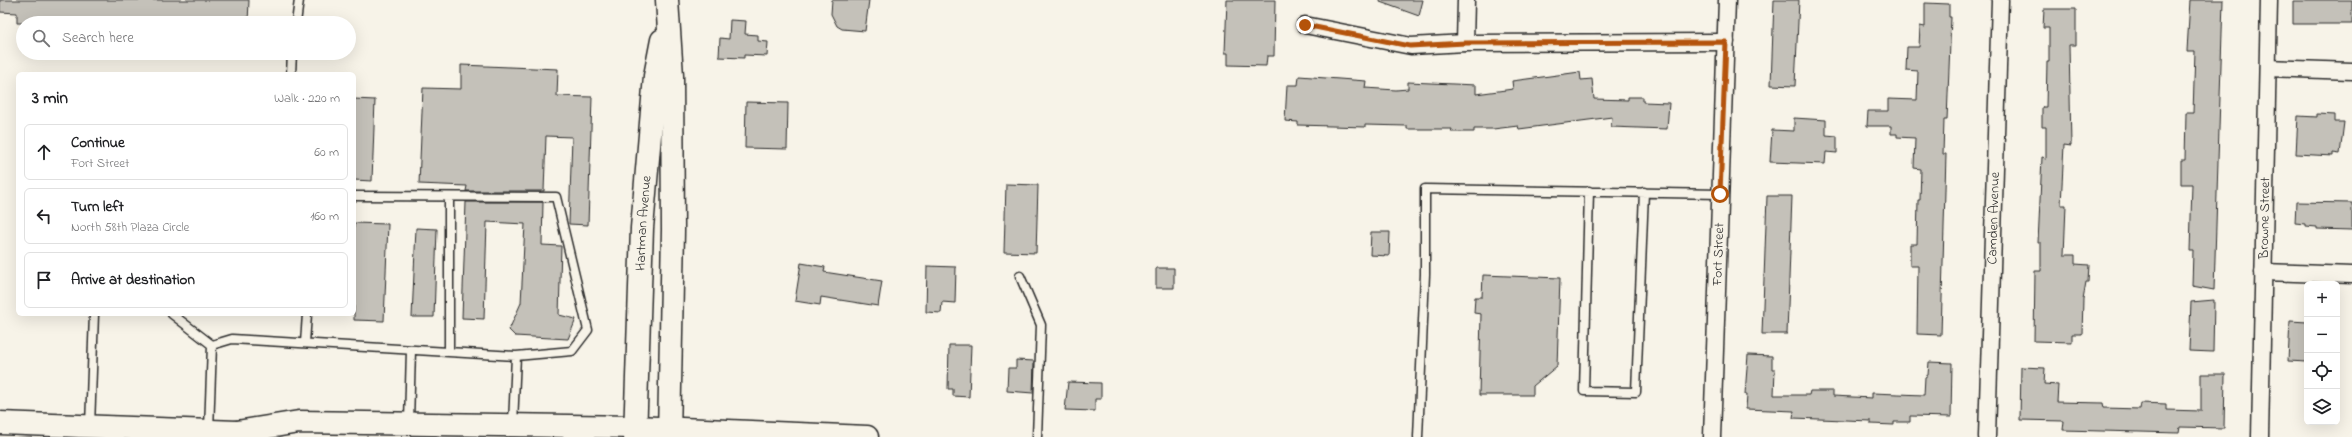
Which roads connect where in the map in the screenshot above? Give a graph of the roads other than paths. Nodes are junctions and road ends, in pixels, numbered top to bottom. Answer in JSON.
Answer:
{"nodes":[{"id":1,"x":299,"y":0,"type":"edge"},
{"id":2,"x":1466,"y":0,"type":"edge"},
{"id":3,"x":1727,"y":0,"type":"edge"},
{"id":4,"x":2000,"y":0,"type":"edge"},
{"id":5,"x":2270,"y":0,"type":"edge"},
{"id":6,"x":667,"y":6,"type":"edge"},
{"id":7,"x":297,"y":16,"type":"edge"},
{"id":8,"x":1305,"y":25,"type":"dead end"},
{"id":9,"x":1726,"y":42,"type":"junction"},
{"id":10,"x":1465,"y":43,"type":"junction"},
{"id":11,"x":292,"y":60,"type":"edge"},
{"id":12,"x":2268,"y":68,"type":"junction"},
{"id":13,"x":2352,"y":71,"type":"edge"},
{"id":14,"x":291,"y":72,"type":"edge"},
{"id":15,"x":1589,"y":191,"type":"junction"},
{"id":16,"x":1644,"y":192,"type":"junction"},
{"id":17,"x":1720,"y":194,"type":"junction"},
{"id":18,"x":356,"y":196,"type":"edge"},
{"id":19,"x":449,"y":197,"type":"junction"},
{"id":20,"x":2264,"y":272,"type":"junction"},
{"id":21,"x":1020,"y":276,"type":"dead end"},
{"id":22,"x":2352,"y":276,"type":"edge"},
{"id":23,"x":94,"y":316,"type":"edge"},
{"id":24,"x":175,"y":316,"type":"edge"},
{"id":25,"x":307,"y":316,"type":"edge"},
{"id":26,"x":305,"y":343,"type":"junction"},
{"id":27,"x":212,"y":345,"type":"junction"},
{"id":28,"x":411,"y":350,"type":"junction"},
{"id":29,"x":449,"y":352,"type":"junction"},
{"id":30,"x":516,"y":356,"type":"junction"},
{"id":31,"x":0,"y":423,"type":"edge"},
{"id":32,"x":409,"y":423,"type":"junction"},
{"id":33,"x":513,"y":424,"type":"junction"},
{"id":34,"x":90,"y":426,"type":"junction"},
{"id":35,"x":237,"y":432,"type":"junction"},
{"id":36,"x":635,"y":432,"type":"edge"},
{"id":37,"x":196,"y":433,"type":"edge"},
{"id":38,"x":669,"y":433,"type":"edge"},
{"id":39,"x":261,"y":437,"type":"edge"},
{"id":40,"x":867,"y":437,"type":"edge"},
{"id":41,"x":1037,"y":437,"type":"edge"},
{"id":42,"x":1418,"y":437,"type":"edge"},
{"id":43,"x":1712,"y":437,"type":"edge"},
{"id":44,"x":1986,"y":437,"type":"edge"},
{"id":45,"x":2260,"y":437,"type":"edge"}],
"edges":[{"from":1,"to":7,"type":"lane"},
{"from":2,"to":10,"type":"street"},
{"from":3,"to":9,"type":"street","name":"Fort Street"},
{"from":4,"to":44,"type":"street","name":"Camden Avenue"},
{"from":5,"to":12,"type":"street","name":"Browne Street"},
{"from":6,"to":36,"type":"main road","name":"Hartman Avenue"},
{"from":6,"to":38,"type":"main road","name":"Hartman Avenue"},
{"from":8,"to":10,"type":"street"},
{"from":9,"to":10,"type":"street"},
{"from":9,"to":17,"type":"street","name":"Fort Street"},
{"from":11,"to":14,"type":"lane"},
{"from":12,"to":13,"type":"street"},
{"from":12,"to":20,"type":"street","name":"Browne Street"},
{"from":15,"to":16,"type":"lane"},
{"from":15,"to":16,"type":"lane"},
{"from":15,"to":42,"type":"lane"},
{"from":16,"to":17,"type":"lane"},
{"from":17,"to":43,"type":"street","name":"Fort Street"},
{"from":18,"to":19,"type":"lane"},
{"from":19,"to":29,"type":"lane"},
{"from":19,"to":30,"type":"lane"},
{"from":20,"to":22,"type":"street"},
{"from":20,"to":45,"type":"street","name":"Browne Street"},
{"from":21,"to":41,"type":"lane"},
{"from":23,"to":34,"type":"lane"},
{"from":24,"to":27,"type":"lane"},
{"from":25,"to":26,"type":"lane"},
{"from":26,"to":27,"type":"lane"},
{"from":26,"to":28,"type":"lane"},
{"from":27,"to":37,"type":"lane"},
{"from":28,"to":29,"type":"lane"},
{"from":28,"to":32,"type":"lane"},
{"from":29,"to":30,"type":"lane"},
{"from":30,"to":33,"type":"lane"},
{"from":31,"to":34,"type":"main road"},
{"from":32,"to":33,"type":"main road"},
{"from":32,"to":35,"type":"main road"},
{"from":33,"to":36,"type":"main road"},
{"from":34,"to":37,"type":"main road"},
{"from":35,"to":37,"type":"main road"},
{"from":35,"to":39,"type":"main road"},
{"from":36,"to":38,"type":"main road"},
{"from":38,"to":40,"type":"main road"}]}
